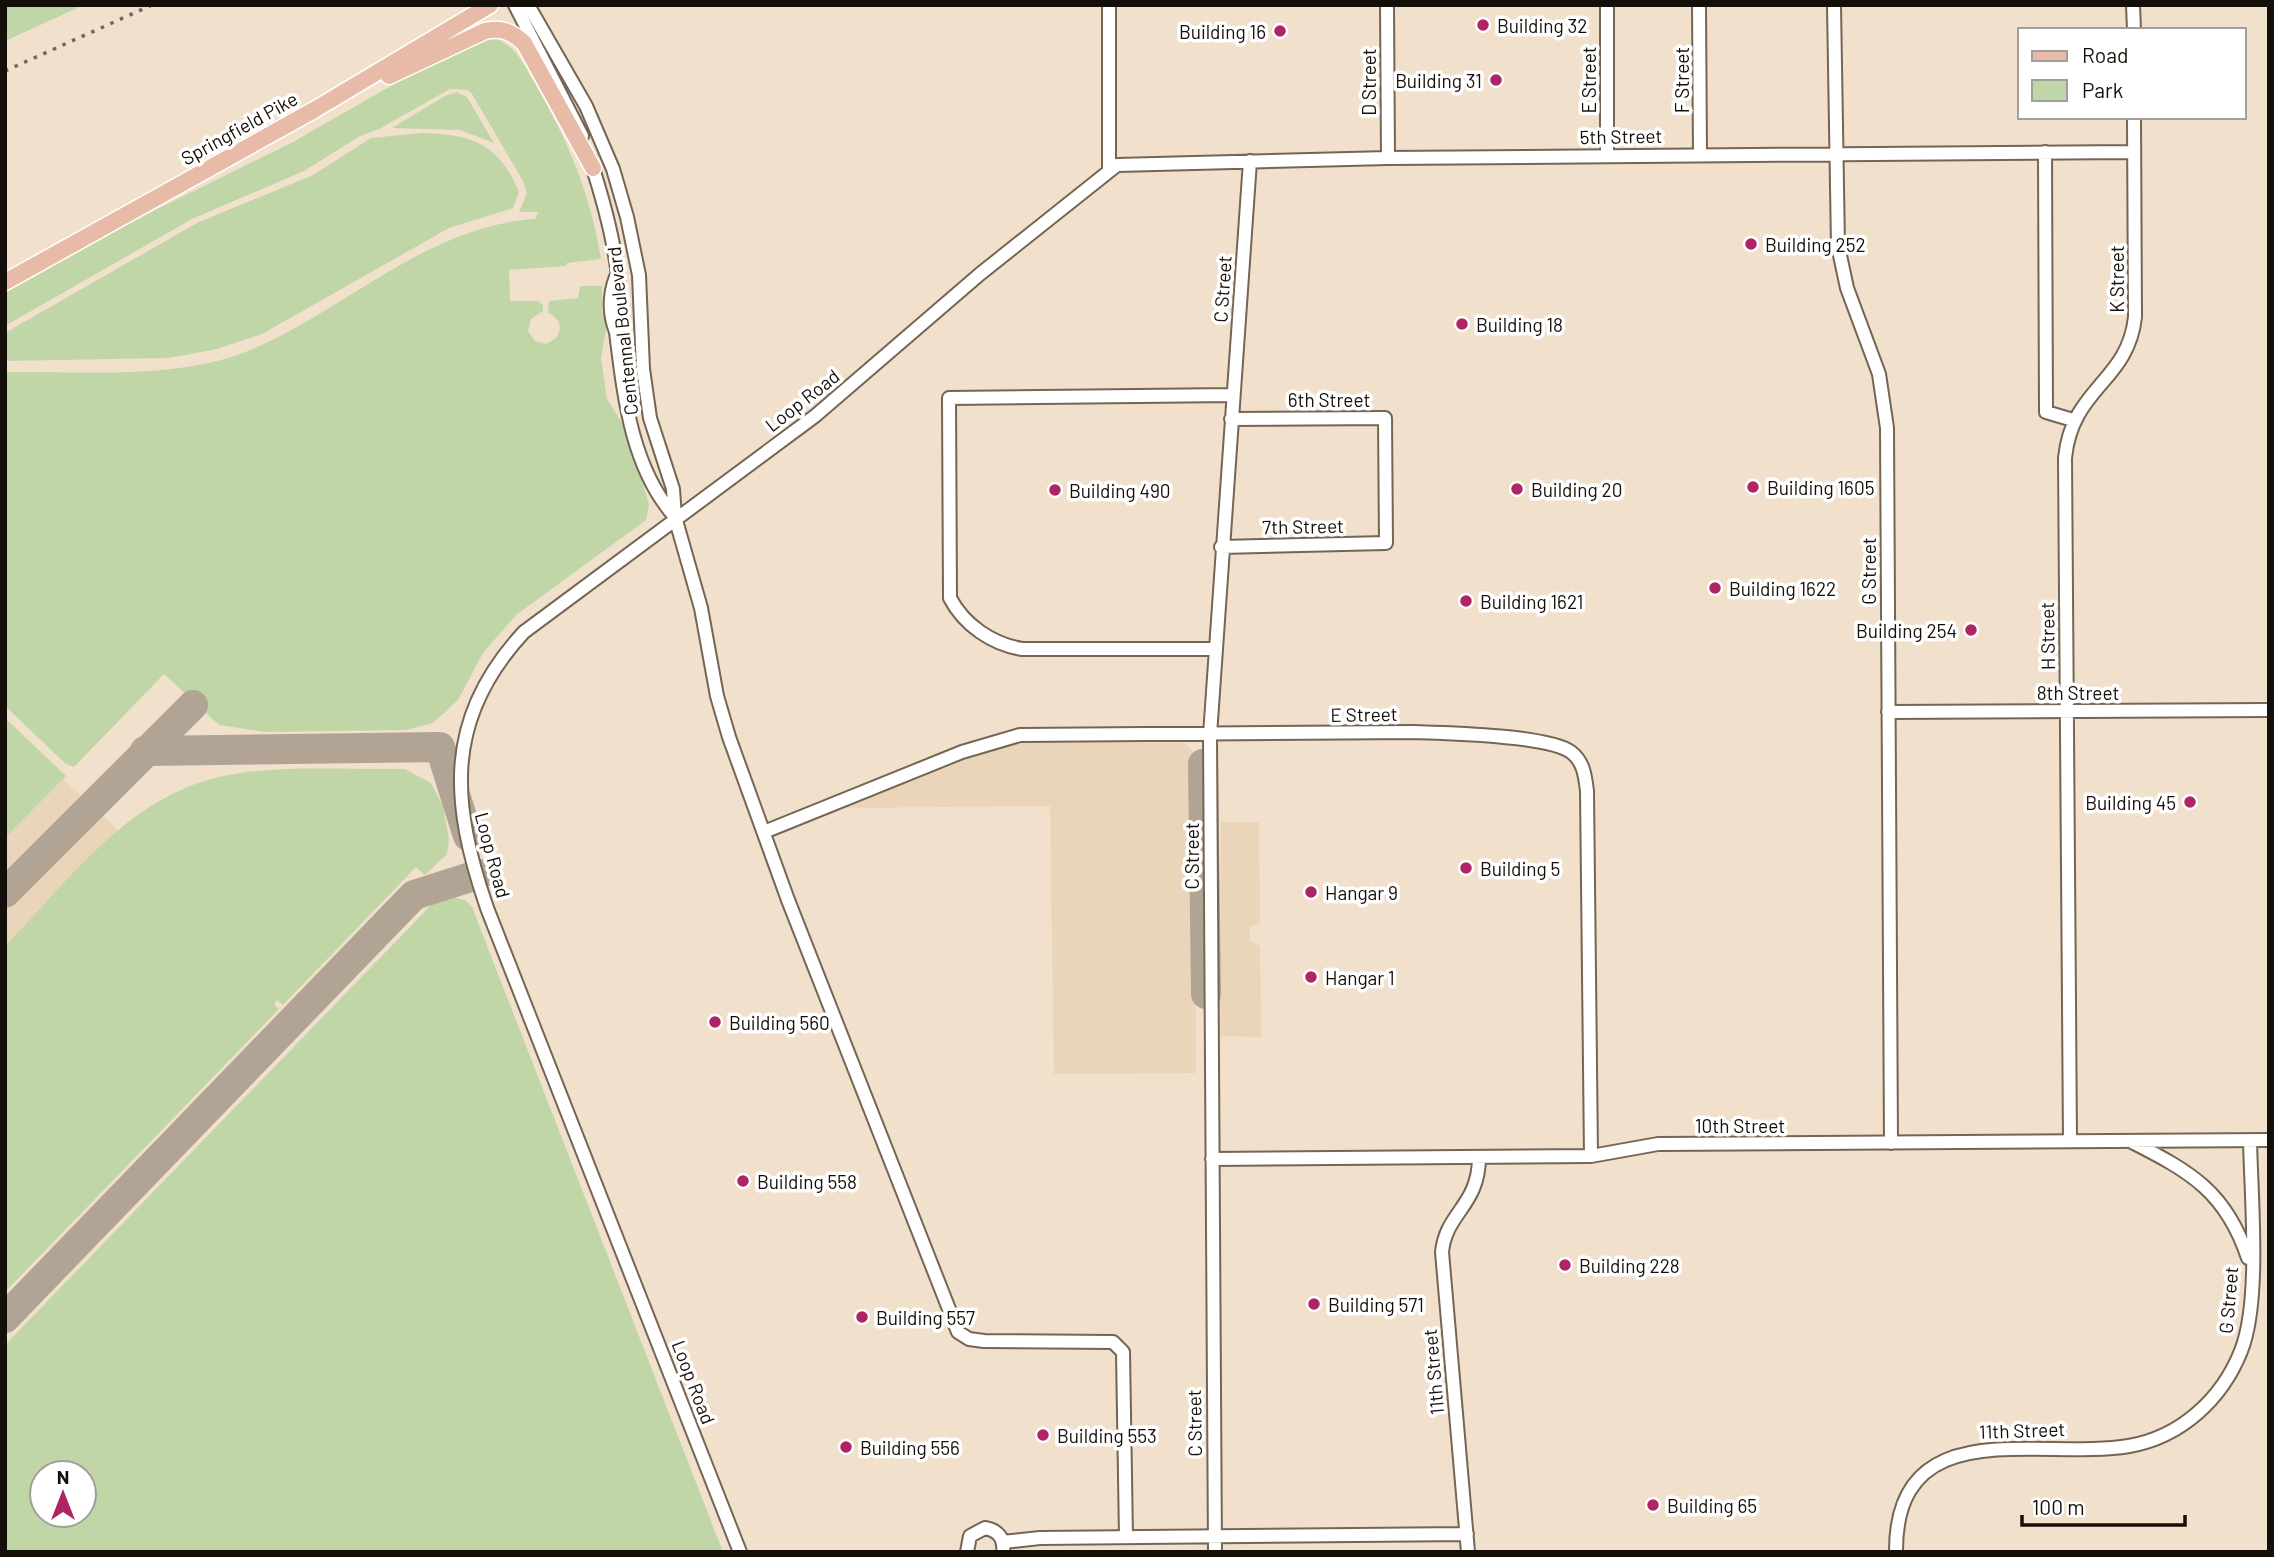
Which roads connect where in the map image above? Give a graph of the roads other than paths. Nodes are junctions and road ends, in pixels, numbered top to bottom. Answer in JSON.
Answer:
{"nodes":[{"id":1,"x":490,"y":5,"type":"edge"},
{"id":2,"x":515,"y":5,"type":"edge"},
{"id":3,"x":528,"y":5,"type":"edge"},
{"id":4,"x":1109,"y":5,"type":"edge"},
{"id":5,"x":1387,"y":5,"type":"edge"},
{"id":6,"x":1607,"y":5,"type":"edge"},
{"id":7,"x":1699,"y":5,"type":"edge"},
{"id":8,"x":1834,"y":5,"type":"edge"},
{"id":9,"x":2133,"y":5,"type":"edge"},
{"id":10,"x":2134,"y":28,"type":"edge"},
{"id":11,"x":314,"y":110,"type":"junction"},
{"id":12,"x":2134,"y":119,"type":"edge"},
{"id":13,"x":2045,"y":152,"type":"junction"},
{"id":14,"x":2134,"y":152,"type":"junction"},
{"id":15,"x":1835,"y":154,"type":"junction"},
{"id":16,"x":1700,"y":155,"type":"junction"},
{"id":17,"x":1607,"y":156,"type":"junction"},
{"id":18,"x":1388,"y":158,"type":"junction"},
{"id":19,"x":1250,"y":161,"type":"junction"},
{"id":20,"x":593,"y":168,"type":"junction"},
{"id":21,"x":1109,"y":168,"type":"junction"},
{"id":22,"x":5,"y":282,"type":"edge"},
{"id":23,"x":1233,"y":395,"type":"junction"},
{"id":24,"x":1231,"y":419,"type":"junction"},
{"id":25,"x":2073,"y":420,"type":"junction"},
{"id":26,"x":675,"y":517,"type":"junction"},
{"id":27,"x":1386,"y":544,"type":"joint"},
{"id":28,"x":1221,"y":547,"type":"junction"},
{"id":29,"x":1215,"y":649,"type":"junction"},
{"id":30,"x":2269,"y":709,"type":"edge"},
{"id":31,"x":1888,"y":712,"type":"junction"},
{"id":32,"x":2067,"y":712,"type":"junction"},
{"id":33,"x":1210,"y":735,"type":"junction"},
{"id":34,"x":764,"y":832,"type":"junction"},
{"id":35,"x":2129,"y":1140,"type":"junction"},
{"id":36,"x":2250,"y":1140,"type":"junction"},
{"id":37,"x":2269,"y":1140,"type":"edge"},
{"id":38,"x":2070,"y":1141,"type":"junction"},
{"id":39,"x":1891,"y":1143,"type":"junction"},
{"id":40,"x":1591,"y":1156,"type":"junction"},
{"id":41,"x":1479,"y":1157,"type":"junction"},
{"id":42,"x":1212,"y":1159,"type":"junction"},
{"id":43,"x":2252,"y":1268,"type":"junction"},
{"id":44,"x":2129,"y":1446,"type":"joint"},
{"id":45,"x":1467,"y":1534,"type":"junction"},
{"id":46,"x":1215,"y":1536,"type":"junction"},
{"id":47,"x":1126,"y":1538,"type":"junction"},
{"id":48,"x":1003,"y":1547,"type":"edge"},
{"id":49,"x":740,"y":1552,"type":"edge"},
{"id":50,"x":967,"y":1552,"type":"edge"},
{"id":51,"x":1215,"y":1552,"type":"edge"},
{"id":52,"x":1468,"y":1552,"type":"edge"},
{"id":53,"x":1896,"y":1552,"type":"edge"}],
"edges":[{"from":1,"to":11,"type":"main road","name":"Springfield Pike"},
{"from":2,"to":20,"type":"street","name":"Centennal Boulevard"},
{"from":3,"to":26,"type":"street","name":"Centennal Boulevard"},
{"from":4,"to":21,"type":"street"},
{"from":5,"to":18,"type":"street","name":"D Street"},
{"from":6,"to":17,"type":"street","name":"E Street"},
{"from":7,"to":16,"type":"street","name":"F Street"},
{"from":8,"to":15,"type":"street","name":"G Street"},
{"from":9,"to":10,"type":"street"},
{"from":11,"to":20,"type":"main road"},
{"from":11,"to":22,"type":"main road","name":"Springfield Pike"},
{"from":12,"to":14,"type":"street","name":"K Street"},
{"from":13,"to":14,"type":"street","name":"5th Street"},
{"from":13,"to":15,"type":"street","name":"5th Street"},
{"from":13,"to":25,"type":"street"},
{"from":14,"to":25,"type":"street","name":"K Street"},
{"from":15,"to":16,"type":"street","name":"5th Street"},
{"from":15,"to":31,"type":"street","name":"G Street"},
{"from":16,"to":17,"type":"street","name":"5th Street"},
{"from":17,"to":18,"type":"street","name":"5th Street"},
{"from":18,"to":19,"type":"street","name":"5th Street"},
{"from":19,"to":21,"type":"street","name":"5th Street"},
{"from":19,"to":23,"type":"street","name":"C Street"},
{"from":20,"to":26,"type":"street","name":"Centennal Boulevard"},
{"from":21,"to":26,"type":"street","name":"Loop Road"},
{"from":23,"to":24,"type":"street","name":"C Street"},
{"from":23,"to":29,"type":"street"},
{"from":24,"to":27,"type":"street","name":"6th Street"},
{"from":24,"to":28,"type":"street","name":"C Street"},
{"from":25,"to":32,"type":"street","name":"H Street"},
{"from":26,"to":34,"type":"street"},
{"from":26,"to":49,"type":"street","name":"Loop Road"},
{"from":27,"to":28,"type":"street","name":"7th Street"},
{"from":28,"to":29,"type":"street","name":"C Street"},
{"from":29,"to":33,"type":"street","name":"C Street"},
{"from":30,"to":32,"type":"street","name":"8th Street"},
{"from":31,"to":32,"type":"street","name":"8th Street"},
{"from":31,"to":39,"type":"street","name":"G Street"},
{"from":32,"to":38,"type":"street","name":"H Street"},
{"from":33,"to":34,"type":"street","name":"E Street"},
{"from":33,"to":40,"type":"street","name":"E Street"},
{"from":33,"to":42,"type":"street","name":"C Street"},
{"from":34,"to":47,"type":"street"},
{"from":35,"to":36,"type":"street","name":"10th Street"},
{"from":35,"to":38,"type":"street","name":"10th Street"},
{"from":35,"to":43,"type":"street"},
{"from":36,"to":37,"type":"street","name":"10th Street"},
{"from":36,"to":43,"type":"street","name":"G Street"},
{"from":38,"to":39,"type":"street","name":"10th Street"},
{"from":39,"to":40,"type":"street","name":"10th Street"},
{"from":40,"to":41,"type":"street","name":"10th Street"},
{"from":41,"to":42,"type":"street","name":"10th Street"},
{"from":41,"to":45,"type":"street","name":"11th Street"},
{"from":42,"to":46,"type":"street","name":"C Street"},
{"from":43,"to":44,"type":"street","name":"G Street"},
{"from":44,"to":53,"type":"street","name":"11th Street"},
{"from":45,"to":46,"type":"street"},
{"from":45,"to":52,"type":"street","name":"11th Street"},
{"from":46,"to":47,"type":"street"},
{"from":46,"to":51,"type":"street","name":"C Street"},
{"from":47,"to":48,"type":"street"},
{"from":48,"to":50,"type":"street"}]}
